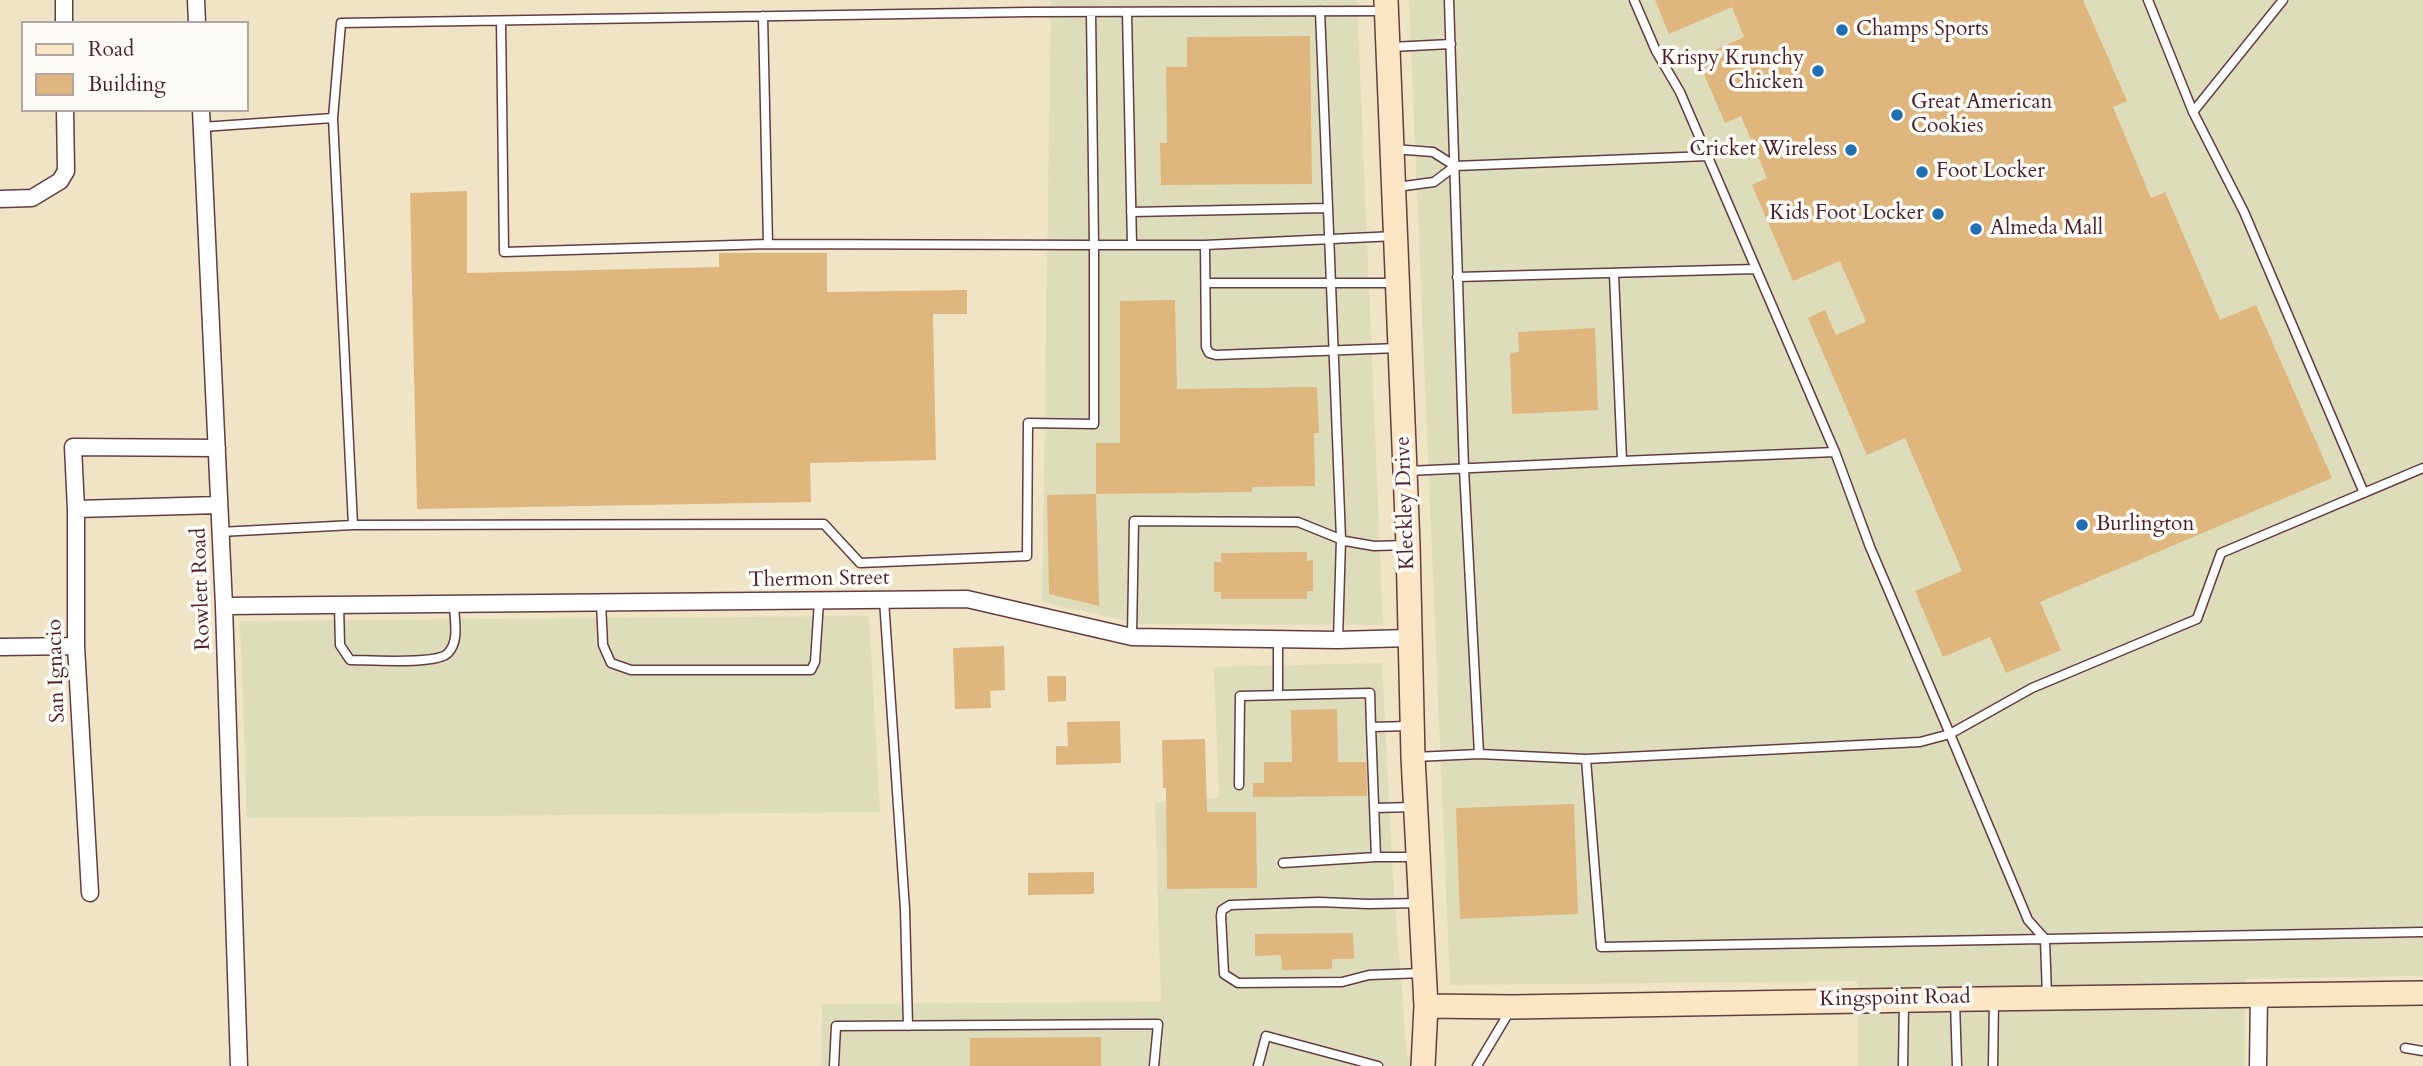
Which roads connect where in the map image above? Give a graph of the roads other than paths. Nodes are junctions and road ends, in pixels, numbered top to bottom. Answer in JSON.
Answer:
{"nodes":[{"id":1,"x":64,"y":0,"type":"edge"},
{"id":2,"x":196,"y":0,"type":"edge"},
{"id":3,"x":1027,"y":0,"type":"edge"},
{"id":4,"x":1449,"y":0,"type":"edge"},
{"id":5,"x":1634,"y":0,"type":"edge"},
{"id":6,"x":2148,"y":0,"type":"edge"},
{"id":7,"x":2283,"y":0,"type":"edge"},
{"id":8,"x":1386,"y":5,"type":"edge"},
{"id":9,"x":1320,"y":11,"type":"junction"},
{"id":10,"x":1028,"y":12,"type":"junction"},
{"id":11,"x":1091,"y":12,"type":"junction"},
{"id":12,"x":1127,"y":12,"type":"junction"},
{"id":13,"x":763,"y":16,"type":"junction"},
{"id":14,"x":64,"y":21,"type":"edge"},
{"id":15,"x":197,"y":21,"type":"edge"},
{"id":16,"x":501,"y":21,"type":"junction"},
{"id":17,"x":1451,"y":44,"type":"junction"},
{"id":18,"x":1388,"y":47,"type":"junction"},
{"id":19,"x":65,"y":112,"type":"edge"},
{"id":20,"x":2193,"y":112,"type":"junction"},
{"id":21,"x":202,"y":118,"type":"edge"},
{"id":22,"x":333,"y":118,"type":"junction"},
{"id":23,"x":1392,"y":149,"type":"junction"},
{"id":24,"x":1708,"y":156,"type":"junction"},
{"id":25,"x":1455,"y":166,"type":"junction"},
{"id":26,"x":1394,"y":187,"type":"junction"},
{"id":27,"x":0,"y":199,"type":"edge"},
{"id":28,"x":1328,"y":208,"type":"junction"},
{"id":29,"x":1131,"y":212,"type":"junction"},
{"id":30,"x":1395,"y":236,"type":"junction"},
{"id":31,"x":1331,"y":239,"type":"junction"},
{"id":32,"x":768,"y":244,"type":"junction"},
{"id":33,"x":1094,"y":245,"type":"junction"},
{"id":34,"x":1132,"y":245,"type":"junction"},
{"id":35,"x":1205,"y":245,"type":"junction"},
{"id":36,"x":1756,"y":269,"type":"junction"},
{"id":37,"x":1614,"y":274,"type":"junction"},
{"id":38,"x":1457,"y":277,"type":"junction"},
{"id":39,"x":1206,"y":283,"type":"junction"},
{"id":40,"x":1397,"y":283,"type":"junction"},
{"id":41,"x":1330,"y":284,"type":"junction"},
{"id":42,"x":1400,"y":348,"type":"junction"},
{"id":43,"x":1333,"y":351,"type":"junction"},
{"id":44,"x":217,"y":448,"type":"junction"},
{"id":45,"x":1835,"y":452,"type":"junction"},
{"id":46,"x":1622,"y":461,"type":"junction"},
{"id":47,"x":2423,"y":468,"type":"edge"},
{"id":48,"x":1464,"y":469,"type":"junction"},
{"id":49,"x":1405,"y":471,"type":"junction"},
{"id":50,"x":2364,"y":493,"type":"junction"},
{"id":51,"x":219,"y":505,"type":"junction"},
{"id":52,"x":76,"y":509,"type":"junction"},
{"id":53,"x":354,"y":526,"type":"junction"},
{"id":54,"x":220,"y":532,"type":"junction"},
{"id":55,"x":1341,"y":539,"type":"junction"},
{"id":56,"x":1408,"y":545,"type":"junction"},
{"id":57,"x":884,"y":600,"type":"junction"},
{"id":58,"x":819,"y":601,"type":"junction"},
{"id":59,"x":601,"y":603,"type":"junction"},
{"id":60,"x":454,"y":604,"type":"junction"},
{"id":61,"x":339,"y":605,"type":"junction"},
{"id":62,"x":224,"y":607,"type":"junction"},
{"id":63,"x":1132,"y":637,"type":"junction"},
{"id":64,"x":1409,"y":638,"type":"junction"},
{"id":65,"x":1278,"y":639,"type":"junction"},
{"id":66,"x":1338,"y":640,"type":"junction"},
{"id":67,"x":76,"y":646,"type":"junction"},
{"id":68,"x":0,"y":647,"type":"edge"},
{"id":69,"x":1278,"y":695,"type":"junction"},
{"id":70,"x":1412,"y":726,"type":"junction"},
{"id":71,"x":1371,"y":727,"type":"junction"},
{"id":72,"x":1950,"y":734,"type":"junction"},
{"id":73,"x":1479,"y":754,"type":"junction"},
{"id":74,"x":1413,"y":757,"type":"junction"},
{"id":75,"x":1586,"y":759,"type":"junction"},
{"id":76,"x":1239,"y":785,"type":"dead end"},
{"id":77,"x":1416,"y":807,"type":"junction"},
{"id":78,"x":1374,"y":808,"type":"junction"},
{"id":79,"x":1376,"y":857,"type":"junction"},
{"id":80,"x":1418,"y":857,"type":"junction"},
{"id":81,"x":1283,"y":863,"type":"dead end"},
{"id":82,"x":90,"y":892,"type":"dead end"},
{"id":83,"x":1420,"y":903,"type":"junction"},
{"id":84,"x":2423,"y":932,"type":"edge"},
{"id":85,"x":2045,"y":939,"type":"junction"},
{"id":86,"x":1425,"y":973,"type":"junction"},
{"id":87,"x":2423,"y":993,"type":"edge"},
{"id":88,"x":2259,"y":995,"type":"junction"},
{"id":89,"x":2047,"y":996,"type":"junction"},
{"id":90,"x":1955,"y":998,"type":"junction"},
{"id":91,"x":1994,"y":998,"type":"junction"},
{"id":92,"x":1904,"y":999,"type":"junction"},
{"id":93,"x":1426,"y":1006,"type":"junction"},
{"id":94,"x":1513,"y":1007,"type":"junction"},
{"id":95,"x":908,"y":1026,"type":"junction"},
{"id":96,"x":2405,"y":1048,"type":"dead end"},
{"id":97,"x":2423,"y":1051,"type":"edge"},
{"id":98,"x":239,"y":1066,"type":"edge"},
{"id":99,"x":834,"y":1066,"type":"edge"},
{"id":100,"x":1154,"y":1066,"type":"edge"},
{"id":101,"x":1258,"y":1066,"type":"edge"},
{"id":102,"x":1378,"y":1066,"type":"edge"},
{"id":103,"x":1423,"y":1066,"type":"edge"},
{"id":104,"x":1477,"y":1066,"type":"edge"},
{"id":105,"x":1903,"y":1066,"type":"edge"},
{"id":106,"x":1957,"y":1066,"type":"edge"},
{"id":107,"x":1993,"y":1066,"type":"edge"},
{"id":108,"x":2258,"y":1066,"type":"edge"}],
"edges":[{"from":1,"to":14,"type":"street"},
{"from":2,"to":15,"type":"street"},
{"from":3,"to":10,"type":"lane"},
{"from":4,"to":17,"type":"lane"},
{"from":5,"to":24,"type":"lane"},
{"from":6,"to":20,"type":"lane"},
{"from":7,"to":20,"type":"lane"},
{"from":8,"to":9,"type":"lane"},
{"from":8,"to":18,"type":"street","name":"Kleckley Drive"},
{"from":9,"to":12,"type":"lane"},
{"from":9,"to":28,"type":"lane"},
{"from":10,"to":11,"type":"lane"},
{"from":10,"to":13,"type":"lane"},
{"from":11,"to":12,"type":"lane"},
{"from":11,"to":33,"type":"lane"},
{"from":12,"to":29,"type":"lane"},
{"from":13,"to":16,"type":"lane"},
{"from":13,"to":32,"type":"lane"},
{"from":16,"to":22,"type":"lane"},
{"from":16,"to":32,"type":"lane"},
{"from":17,"to":18,"type":"lane"},
{"from":17,"to":25,"type":"lane"},
{"from":18,"to":23,"type":"street","name":"Kleckley Drive"},
{"from":19,"to":27,"type":"street"},
{"from":20,"to":50,"type":"lane"},
{"from":21,"to":22,"type":"lane"},
{"from":21,"to":44,"type":"street","name":"Rowlett Road"},
{"from":22,"to":53,"type":"lane"},
{"from":23,"to":25,"type":"lane"},
{"from":23,"to":26,"type":"street","name":"Kleckley Drive"},
{"from":24,"to":25,"type":"lane"},
{"from":24,"to":36,"type":"lane"},
{"from":25,"to":26,"type":"lane"},
{"from":25,"to":38,"type":"lane"},
{"from":26,"to":30,"type":"street","name":"Kleckley Drive"},
{"from":28,"to":29,"type":"lane"},
{"from":28,"to":31,"type":"lane"},
{"from":29,"to":34,"type":"lane"},
{"from":30,"to":31,"type":"lane"},
{"from":30,"to":40,"type":"street","name":"Kleckley Drive"},
{"from":31,"to":35,"type":"lane"},
{"from":31,"to":41,"type":"lane"},
{"from":32,"to":33,"type":"lane"},
{"from":33,"to":34,"type":"lane"},
{"from":33,"to":53,"type":"lane"},
{"from":34,"to":35,"type":"lane"},
{"from":35,"to":39,"type":"lane"},
{"from":36,"to":37,"type":"lane"},
{"from":36,"to":45,"type":"lane"},
{"from":37,"to":38,"type":"lane"},
{"from":37,"to":46,"type":"lane"},
{"from":38,"to":48,"type":"lane"},
{"from":39,"to":41,"type":"lane"},
{"from":39,"to":43,"type":"lane"},
{"from":40,"to":41,"type":"lane"},
{"from":40,"to":42,"type":"street","name":"Kleckley Drive"},
{"from":41,"to":43,"type":"lane"},
{"from":42,"to":43,"type":"lane"},
{"from":42,"to":49,"type":"street","name":"Kleckley Drive"},
{"from":43,"to":55,"type":"lane"},
{"from":44,"to":51,"type":"street","name":"Rowlett Road"},
{"from":44,"to":52,"type":"street","name":"San Ignacio"},
{"from":45,"to":46,"type":"lane"},
{"from":45,"to":72,"type":"lane"},
{"from":46,"to":48,"type":"lane"},
{"from":47,"to":50,"type":"lane"},
{"from":48,"to":49,"type":"lane"},
{"from":48,"to":73,"type":"lane"},
{"from":49,"to":56,"type":"street","name":"Kleckley Drive"},
{"from":50,"to":72,"type":"lane"},
{"from":51,"to":52,"type":"street"},
{"from":51,"to":54,"type":"street","name":"Rowlett Road"},
{"from":52,"to":67,"type":"street","name":"San Ignacio"},
{"from":53,"to":54,"type":"lane"},
{"from":54,"to":62,"type":"street","name":"Rowlett Road"},
{"from":55,"to":56,"type":"lane"},
{"from":55,"to":63,"type":"lane"},
{"from":55,"to":66,"type":"lane"},
{"from":56,"to":64,"type":"street","name":"Kleckley Drive"},
{"from":57,"to":58,"type":"street","name":"Thermon Street"},
{"from":57,"to":63,"type":"street","name":"Thermon Street"},
{"from":57,"to":95,"type":"lane"},
{"from":58,"to":59,"type":"street","name":"Thermon Street"},
{"from":58,"to":59,"type":"lane"},
{"from":59,"to":60,"type":"street","name":"Thermon Street"},
{"from":60,"to":61,"type":"street","name":"Thermon Street"},
{"from":60,"to":61,"type":"lane"},
{"from":61,"to":62,"type":"street","name":"Thermon Street"},
{"from":62,"to":98,"type":"street","name":"Rowlett Road"},
{"from":63,"to":65,"type":"street","name":"Thermon Street"},
{"from":64,"to":66,"type":"street","name":"Thermon Street"},
{"from":64,"to":70,"type":"street","name":"Kleckley Drive"},
{"from":65,"to":66,"type":"street","name":"Thermon Street"},
{"from":65,"to":69,"type":"lane"},
{"from":67,"to":68,"type":"street"},
{"from":67,"to":82,"type":"street","name":"San Ignacio"},
{"from":69,"to":71,"type":"lane"},
{"from":69,"to":76,"type":"lane"},
{"from":70,"to":71,"type":"lane"},
{"from":70,"to":74,"type":"street","name":"Kleckley Drive"},
{"from":71,"to":78,"type":"lane"},
{"from":72,"to":75,"type":"lane"},
{"from":72,"to":85,"type":"lane"},
{"from":73,"to":74,"type":"lane"},
{"from":73,"to":75,"type":"lane"},
{"from":74,"to":77,"type":"street","name":"Kleckley Drive"},
{"from":75,"to":85,"type":"lane"},
{"from":77,"to":78,"type":"lane"},
{"from":77,"to":80,"type":"street","name":"Kleckley Drive"},
{"from":78,"to":79,"type":"lane"},
{"from":79,"to":80,"type":"lane"},
{"from":79,"to":81,"type":"lane"},
{"from":80,"to":83,"type":"street","name":"Kleckley Drive"},
{"from":83,"to":86,"type":"street","name":"Kleckley Drive"},
{"from":83,"to":86,"type":"lane"},
{"from":84,"to":85,"type":"lane"},
{"from":85,"to":89,"type":"lane"},
{"from":86,"to":93,"type":"street","name":"Kleckley Drive"},
{"from":87,"to":88,"type":"street","name":"Kingspoint Road"},
{"from":88,"to":89,"type":"street","name":"Kingspoint Road"},
{"from":88,"to":108,"type":"street"},
{"from":89,"to":91,"type":"street","name":"Kingspoint Road"},
{"from":90,"to":91,"type":"street","name":"Kingspoint Road"},
{"from":90,"to":92,"type":"street","name":"Kingspoint Road"},
{"from":90,"to":106,"type":"lane"},
{"from":91,"to":107,"type":"lane"},
{"from":92,"to":94,"type":"street","name":"Kingspoint Road"},
{"from":92,"to":105,"type":"lane"},
{"from":93,"to":94,"type":"street","name":"Kingspoint Road"},
{"from":93,"to":103,"type":"street"},
{"from":94,"to":104,"type":"lane"},
{"from":95,"to":99,"type":"lane"},
{"from":95,"to":100,"type":"lane"},
{"from":96,"to":97,"type":"lane"},
{"from":101,"to":102,"type":"lane"}]}
